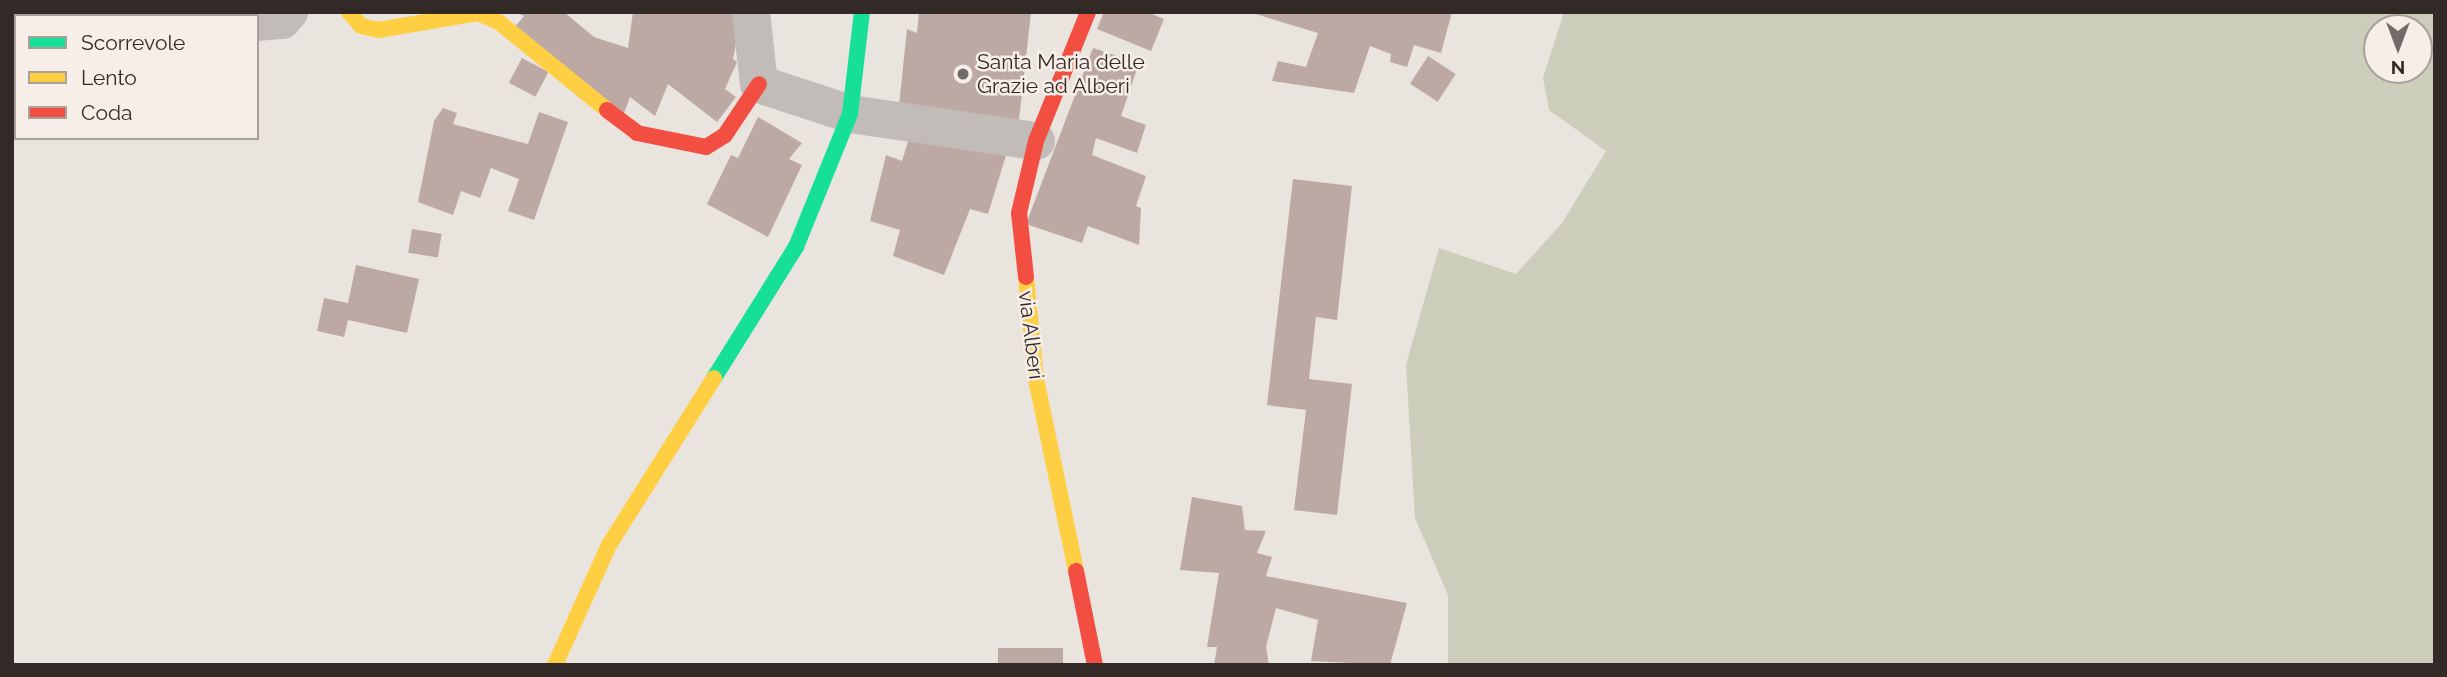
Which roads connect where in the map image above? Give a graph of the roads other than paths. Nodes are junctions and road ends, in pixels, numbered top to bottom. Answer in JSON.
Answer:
{"nodes":[{"id":1,"x":289,"y":12,"type":"edge"},
{"id":2,"x":349,"y":12,"type":"edge"},
{"id":3,"x":751,"y":12,"type":"edge"},
{"id":4,"x":862,"y":12,"type":"edge"},
{"id":5,"x":1088,"y":12,"type":"edge"},
{"id":6,"x":259,"y":22,"type":"edge"},
{"id":7,"x":759,"y":85,"type":"junction"},
{"id":8,"x":850,"y":114,"type":"junction"},
{"id":9,"x":1036,"y":141,"type":"junction"},
{"id":10,"x":555,"y":665,"type":"edge"},
{"id":11,"x":1095,"y":665,"type":"edge"}],
"edges":[{"from":1,"to":6,"type":"street"},
{"from":2,"to":7,"type":"street"},
{"from":3,"to":7,"type":"street"},
{"from":4,"to":8,"type":"street"},
{"from":5,"to":9,"type":"street","name":"via Alberi"},
{"from":7,"to":8,"type":"street"},
{"from":8,"to":9,"type":"street"},
{"from":8,"to":10,"type":"street"},
{"from":9,"to":11,"type":"street","name":"via Alberi"}]}
